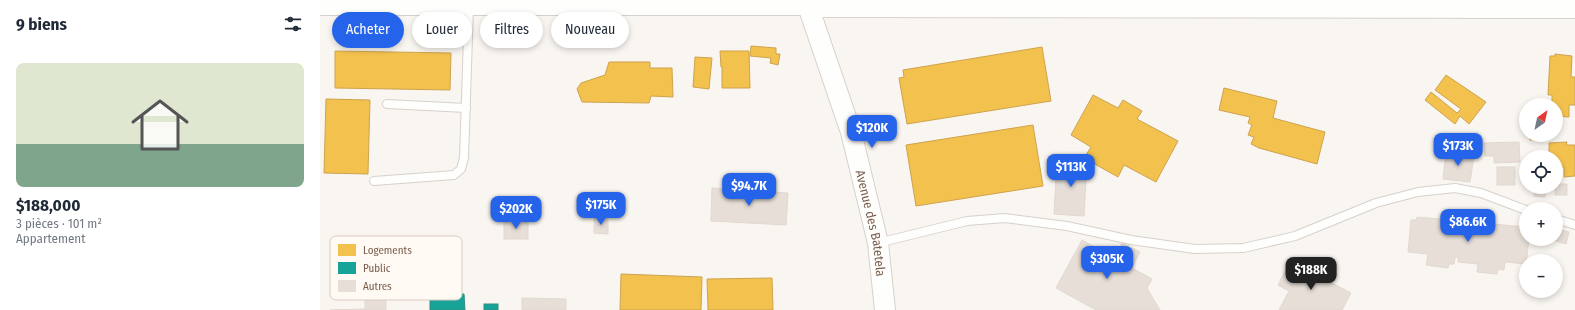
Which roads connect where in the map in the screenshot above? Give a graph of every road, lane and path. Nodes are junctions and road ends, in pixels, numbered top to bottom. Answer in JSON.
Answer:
{"nodes":[{"id":1,"x":808,"y":4,"type":"edge"},
{"id":2,"x":982,"y":4,"type":"edge"},
{"id":3,"x":1150,"y":4,"type":"edge"},
{"id":4,"x":320,"y":7,"type":"edge"},
{"id":5,"x":469,"y":7,"type":"junction"},
{"id":6,"x":1575,"y":8,"type":"edge"},
{"id":7,"x":387,"y":104,"type":"dead end"},
{"id":8,"x":466,"y":108,"type":"junction"},
{"id":9,"x":374,"y":181,"type":"dead end"},
{"id":10,"x":1519,"y":207,"type":"edge"},
{"id":11,"x":1563,"y":221,"type":"edge"},
{"id":12,"x":1575,"y":225,"type":"edge"},
{"id":13,"x":878,"y":243,"type":"junction"},
{"id":14,"x":885,"y":310,"type":"edge"}],
"edges":[{"from":1,"to":2,"type":"street"},
{"from":1,"to":5,"type":"street"},
{"from":1,"to":13,"type":"street","name":"Avenue des Batetela"},
{"from":2,"to":3,"type":"street"},
{"from":3,"to":6,"type":"street"},
{"from":4,"to":5,"type":"street"},
{"from":5,"to":8,"type":"lane"},
{"from":7,"to":8,"type":"lane"},
{"from":8,"to":9,"type":"lane"},
{"from":10,"to":13,"type":"lane"},
{"from":11,"to":12,"type":"lane"},
{"from":13,"to":14,"type":"street","name":"Avenue des Batetela"}]}
